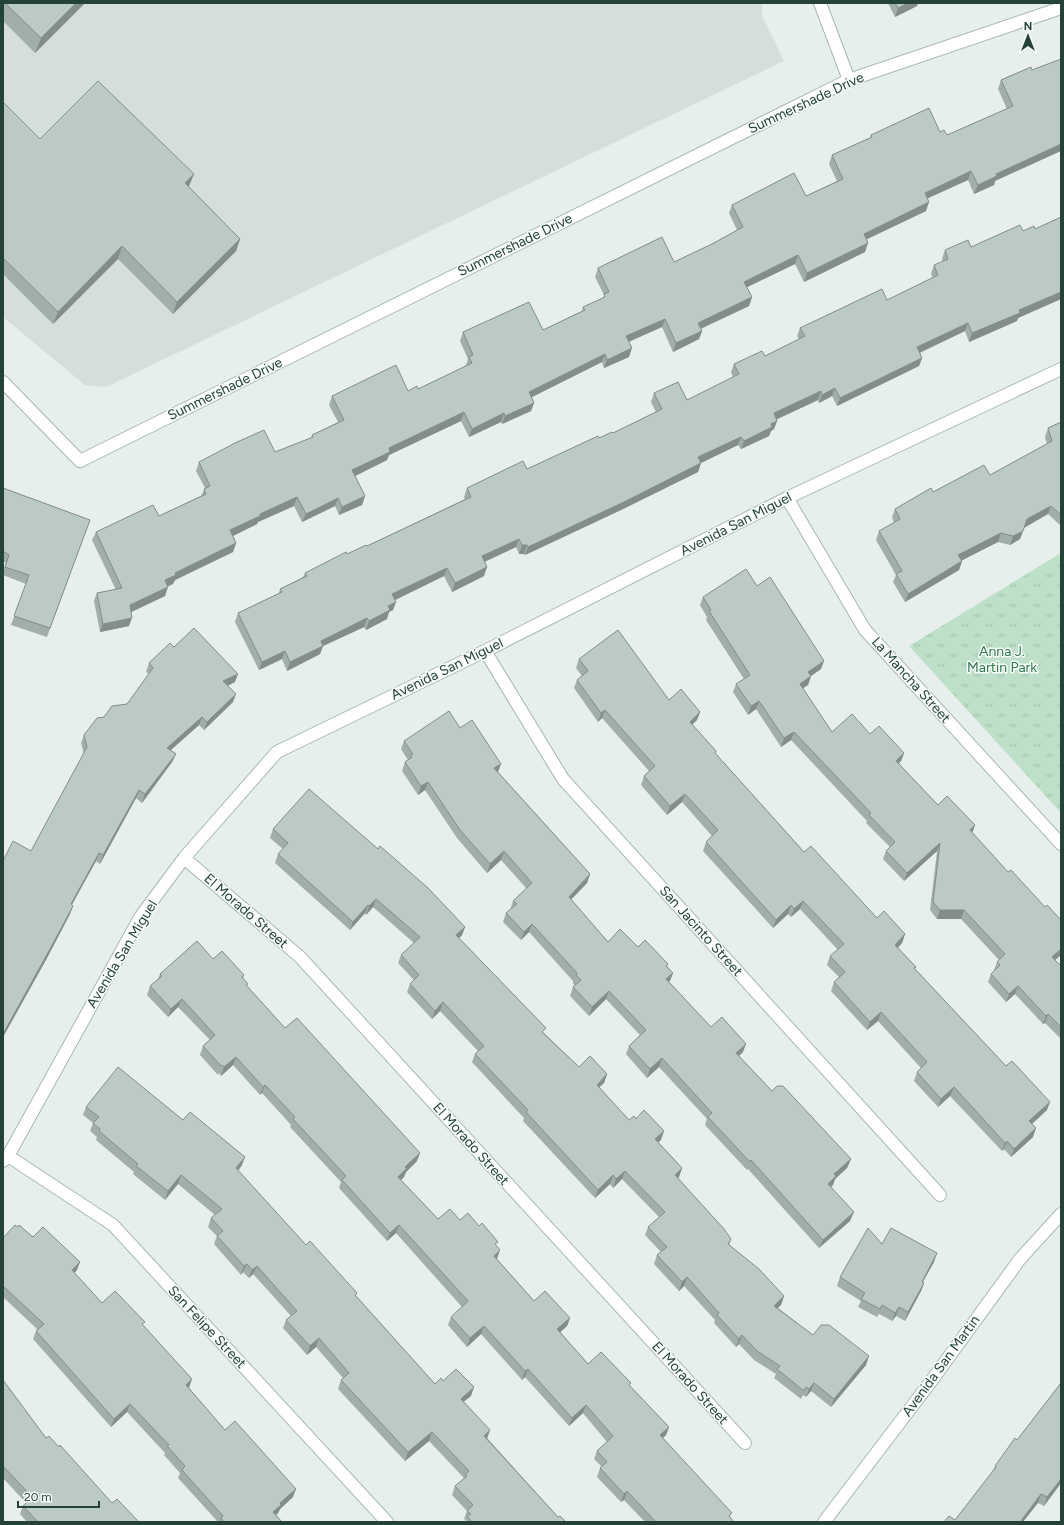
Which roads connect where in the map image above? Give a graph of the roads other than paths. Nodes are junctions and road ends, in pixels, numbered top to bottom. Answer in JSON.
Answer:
{"nodes":[{"id":1,"x":820,"y":3,"type":"edge"},
{"id":2,"x":1061,"y":8,"type":"edge"},
{"id":3,"x":849,"y":80,"type":"junction"},
{"id":4,"x":1061,"y":369,"type":"edge"},
{"id":5,"x":3,"y":382,"type":"edge"},
{"id":6,"x":787,"y":498,"type":"junction"},
{"id":7,"x":485,"y":651,"type":"junction"},
{"id":8,"x":1061,"y":844,"type":"edge"},
{"id":9,"x":184,"y":858,"type":"junction"},
{"id":10,"x":6,"y":1159,"type":"edge"},
{"id":11,"x":940,"y":1195,"type":"dead end"},
{"id":12,"x":1061,"y":1214,"type":"edge"},
{"id":13,"x":745,"y":1443,"type":"dead end"},
{"id":14,"x":387,"y":1522,"type":"edge"},
{"id":15,"x":824,"y":1522,"type":"edge"}],
"edges":[{"from":1,"to":3,"type":"street"},
{"from":2,"to":3,"type":"street","name":"Summershade Drive"},
{"from":3,"to":5,"type":"street","name":"Summershade Drive"},
{"from":4,"to":6,"type":"street","name":"Avenida San Miguel"},
{"from":6,"to":7,"type":"street","name":"Avenida San Miguel"},
{"from":6,"to":8,"type":"street","name":"La Mancha Street"},
{"from":7,"to":9,"type":"street","name":"Avenida San Miguel"},
{"from":7,"to":11,"type":"street","name":"San Jacinto Street"},
{"from":9,"to":10,"type":"street","name":"Avenida San Miguel"},
{"from":9,"to":13,"type":"street","name":"El Morado Street"},
{"from":10,"to":14,"type":"street","name":"San Felipe Street"},
{"from":12,"to":15,"type":"street","name":"Avenida San Martin"}]}
